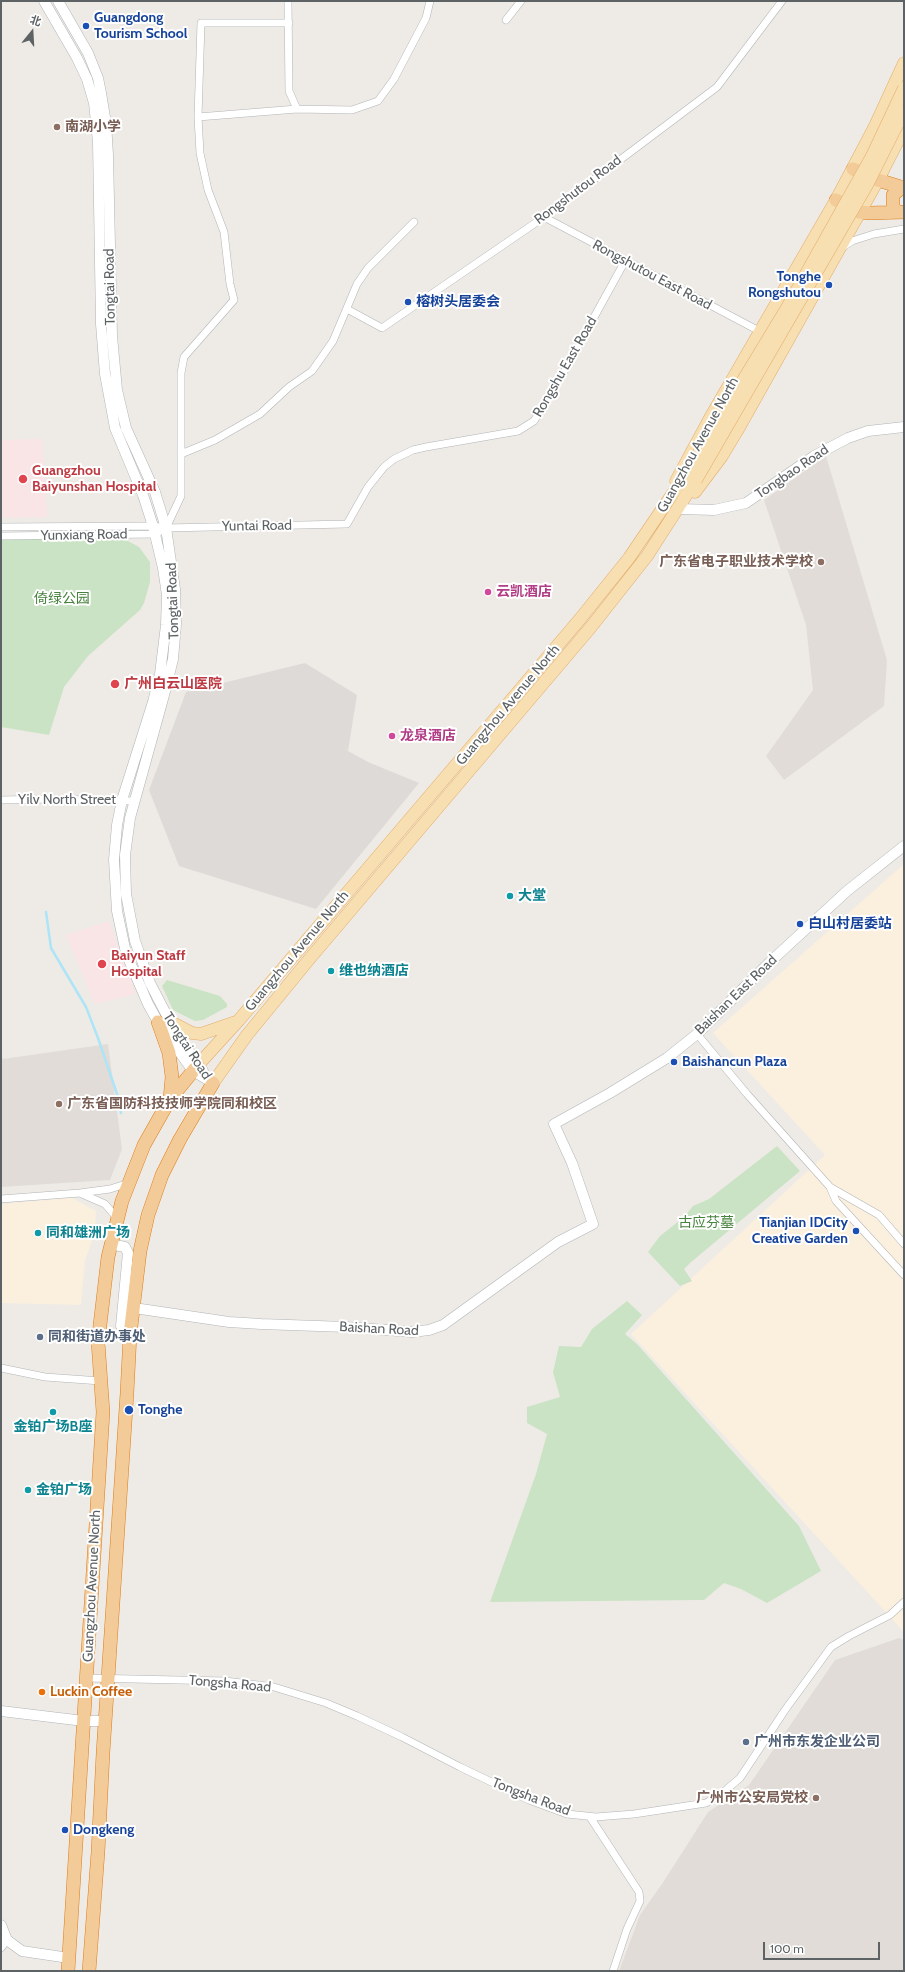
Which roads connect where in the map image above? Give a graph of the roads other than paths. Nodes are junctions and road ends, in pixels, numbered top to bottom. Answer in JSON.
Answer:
{"nodes":[{"id":1,"x":44,"y":1,"type":"edge"},
{"id":2,"x":58,"y":1,"type":"edge"},
{"id":3,"x":288,"y":1,"type":"edge"},
{"id":4,"x":430,"y":1,"type":"edge"},
{"id":5,"x":521,"y":1,"type":"edge"},
{"id":6,"x":782,"y":1,"type":"edge"},
{"id":7,"x":506,"y":20,"type":"dead end"},
{"id":8,"x":288,"y":23,"type":"junction"},
{"id":9,"x":904,"y":63,"type":"edge"},
{"id":10,"x":904,"y":88,"type":"edge"},
{"id":11,"x":297,"y":109,"type":"junction"},
{"id":12,"x":904,"y":111,"type":"edge"},
{"id":13,"x":198,"y":117,"type":"junction"},
{"id":14,"x":904,"y":129,"type":"edge"},
{"id":15,"x":853,"y":169,"type":"junction"},
{"id":16,"x":878,"y":180,"type":"junction"},
{"id":17,"x":903,"y":187,"type":"edge"},
{"id":18,"x":836,"y":200,"type":"junction"},
{"id":19,"x":859,"y":212,"type":"junction"},
{"id":20,"x":900,"y":212,"type":"edge"},
{"id":21,"x":544,"y":217,"type":"junction"},
{"id":22,"x":414,"y":222,"type":"dead end"},
{"id":23,"x":904,"y":229,"type":"edge"},
{"id":24,"x":810,"y":246,"type":"junction"},
{"id":25,"x":832,"y":259,"type":"junction"},
{"id":26,"x":625,"y":261,"type":"junction"},
{"id":27,"x":347,"y":309,"type":"junction"},
{"id":28,"x":761,"y":332,"type":"junction"},
{"id":29,"x":904,"y":427,"type":"edge"},
{"id":30,"x":181,"y":454,"type":"junction"},
{"id":31,"x":691,"y":477,"type":"junction"},
{"id":32,"x":673,"y":506,"type":"junction"},
{"id":33,"x":347,"y":524,"type":"joint"},
{"id":34,"x":1,"y":527,"type":"edge"},
{"id":35,"x":166,"y":528,"type":"junction"},
{"id":36,"x":154,"y":530,"type":"junction"},
{"id":37,"x":1,"y":536,"type":"edge"},
{"id":38,"x":1,"y":800,"type":"edge"},
{"id":39,"x":122,"y":800,"type":"junction"},
{"id":40,"x":133,"y":800,"type":"junction"},
{"id":41,"x":904,"y":846,"type":"edge"},
{"id":42,"x":300,"y":949,"type":"junction"},
{"id":43,"x":311,"y":957,"type":"junction"},
{"id":44,"x":239,"y":1020,"type":"junction"},
{"id":45,"x":164,"y":1022,"type":"junction"},
{"id":46,"x":697,"y":1034,"type":"junction"},
{"id":47,"x":196,"y":1068,"type":"junction"},
{"id":48,"x":213,"y":1083,"type":"junction"},
{"id":49,"x":170,"y":1099,"type":"junction"},
{"id":50,"x":129,"y":1183,"type":"junction"},
{"id":51,"x":830,"y":1188,"type":"junction"},
{"id":52,"x":80,"y":1193,"type":"junction"},
{"id":53,"x":1,"y":1199,"type":"edge"},
{"id":54,"x":117,"y":1218,"type":"junction"},
{"id":55,"x":593,"y":1224,"type":"joint"},
{"id":56,"x":110,"y":1244,"type":"junction"},
{"id":57,"x":904,"y":1244,"type":"edge"},
{"id":58,"x":904,"y":1275,"type":"edge"},
{"id":59,"x":134,"y":1308,"type":"junction"},
{"id":60,"x":130,"y":1335,"type":"junction"},
{"id":61,"x":1,"y":1368,"type":"edge"},
{"id":62,"x":101,"y":1381,"type":"junction"},
{"id":63,"x":904,"y":1602,"type":"edge"},
{"id":64,"x":86,"y":1678,"type":"junction"},
{"id":65,"x":108,"y":1678,"type":"junction"},
{"id":66,"x":1,"y":1711,"type":"edge"},
{"id":67,"x":84,"y":1721,"type":"junction"},
{"id":68,"x":104,"y":1721,"type":"junction"},
{"id":69,"x":590,"y":1817,"type":"junction"},
{"id":70,"x":1,"y":1924,"type":"edge"},
{"id":71,"x":4,"y":1944,"type":"edge"},
{"id":72,"x":69,"y":1958,"type":"junction"},
{"id":73,"x":68,"y":1971,"type":"edge"},
{"id":74,"x":89,"y":1971,"type":"edge"},
{"id":75,"x":613,"y":1971,"type":"edge"}],
"edges":[{"from":1,"to":36,"type":"main road","name":"Tongtai Road"},
{"from":2,"to":35,"type":"main road","name":"Tongtai Road"},
{"from":3,"to":8,"type":"street"},
{"from":4,"to":11,"type":"street"},
{"from":5,"to":7,"type":"street"},
{"from":6,"to":21,"type":"street","name":"Rongshutou Road"},
{"from":8,"to":11,"type":"street"},
{"from":8,"to":13,"type":"street"},
{"from":9,"to":15,"type":"main road","name":"Guangzhou Avenue North"},
{"from":10,"to":31,"type":"main road","name":"Guangzhou Avenue North","bridge":true},
{"from":11,"to":13,"type":"street"},
{"from":12,"to":31,"type":"main road","name":"Guangzhou Avenue North","bridge":true},
{"from":13,"to":30,"type":"street"},
{"from":14,"to":16,"type":"main road","name":"Guangzhou Avenue North"},
{"from":15,"to":16,"type":"highway"},
{"from":15,"to":18,"type":"main road","name":"Guangzhou Avenue North"},
{"from":16,"to":17,"type":"highway"},
{"from":16,"to":19,"type":"main road","name":"Guangzhou Avenue North"},
{"from":17,"to":20,"type":"highway"},
{"from":18,"to":19,"type":"highway"},
{"from":18,"to":24,"type":"main road","name":"Guangzhou Avenue North"},
{"from":19,"to":20,"type":"highway"},
{"from":19,"to":25,"type":"main road","name":"Guangzhou Avenue North"},
{"from":21,"to":26,"type":"street","name":"Rongshutou East Road"},
{"from":21,"to":27,"type":"street","name":"Rongshutou Road"},
{"from":22,"to":27,"type":"street"},
{"from":23,"to":25,"type":"street"},
{"from":24,"to":25,"type":"main road"},
{"from":24,"to":28,"type":"main road","name":"Guangzhou Avenue North"},
{"from":25,"to":32,"type":"main road","name":"Guangzhou Avenue North"},
{"from":26,"to":28,"type":"street","name":"Rongshutou East Road"},
{"from":26,"to":33,"type":"street","name":"Rongshu East Road"},
{"from":27,"to":30,"type":"street"},
{"from":28,"to":32,"type":"main road","name":"Guangzhou Avenue North"},
{"from":29,"to":32,"type":"main road","name":"Tongbao Road"},
{"from":30,"to":35,"type":"street"},
{"from":31,"to":32,"type":"main road"},
{"from":32,"to":42,"type":"main road","name":"Guangzhou Avenue North"},
{"from":32,"to":43,"type":"main road","name":"Guangzhou Avenue North"},
{"from":33,"to":35,"type":"street","name":"Yuntai Road"},
{"from":34,"to":36,"type":"street","name":"Yunxiang Road"},
{"from":35,"to":36,"type":"street","name":"Yuntai Road"},
{"from":35,"to":40,"type":"main road","name":"Tongtai Road"},
{"from":36,"to":37,"type":"street","name":"Yunxiang Road"},
{"from":36,"to":39,"type":"main road","name":"Tongtai Road"},
{"from":38,"to":39,"type":"street","name":"Yilv North Street"},
{"from":39,"to":40,"type":"street","name":"Yilv North Street"},
{"from":39,"to":45,"type":"main road","name":"Tongtai Road"},
{"from":40,"to":45,"type":"main road","name":"Tongtai Road"},
{"from":41,"to":46,"type":"main road","name":"Baishan East Road"},
{"from":42,"to":43,"type":"main road"},
{"from":42,"to":44,"type":"main road","name":"Guangzhou Avenue North"},
{"from":43,"to":48,"type":"main road","name":"Guangzhou Avenue North"},
{"from":44,"to":45,"type":"main road"},
{"from":44,"to":47,"type":"main road","name":"Guangzhou Avenue North"},
{"from":45,"to":47,"type":"main road","name":"Tongtai Road"},
{"from":45,"to":49,"type":"highway"},
{"from":46,"to":51,"type":"street"},
{"from":46,"to":55,"type":"main road","name":"Baishan East Road"},
{"from":47,"to":48,"type":"main road","name":"Tongtai Road"},
{"from":47,"to":49,"type":"highway","name":"Guangzhou Avenue North"},
{"from":48,"to":59,"type":"highway","name":"Guangzhou Avenue North"},
{"from":49,"to":50,"type":"highway","name":"Guangzhou Avenue North"},
{"from":50,"to":52,"type":"street"},
{"from":50,"to":54,"type":"highway","name":"Guangzhou Avenue North"},
{"from":51,"to":57,"type":"street"},
{"from":51,"to":58,"type":"street"},
{"from":52,"to":53,"type":"street"},
{"from":52,"to":54,"type":"street"},
{"from":54,"to":56,"type":"highway","name":"Guangzhou Avenue North"},
{"from":55,"to":59,"type":"main road","name":"Baishan Road"},
{"from":56,"to":60,"type":"main road"},
{"from":56,"to":62,"type":"highway","name":"Guangzhou Avenue North"},
{"from":59,"to":60,"type":"highway","name":"Guangzhou Avenue North"},
{"from":60,"to":65,"type":"highway","name":"Guangzhou Avenue North"},
{"from":61,"to":62,"type":"street"},
{"from":62,"to":64,"type":"highway","name":"Guangzhou Avenue North"},
{"from":63,"to":69,"type":"street","name":"Tongsha Road"},
{"from":64,"to":65,"type":"street","name":"Tongsha Road"},
{"from":64,"to":67,"type":"highway","name":"Guangzhou Avenue North"},
{"from":65,"to":68,"type":"highway","name":"Guangzhou Avenue North"},
{"from":65,"to":69,"type":"street","name":"Tongsha Road"},
{"from":66,"to":67,"type":"main road"},
{"from":67,"to":68,"type":"main road"},
{"from":67,"to":72,"type":"highway","name":"Guangzhou Avenue North"},
{"from":68,"to":74,"type":"highway","name":"Guangzhou Avenue North"},
{"from":69,"to":75,"type":"street"},
{"from":70,"to":71,"type":"main road"},
{"from":71,"to":72,"type":"main road"},
{"from":72,"to":73,"type":"highway","name":"Guangzhou Avenue North"}]}
